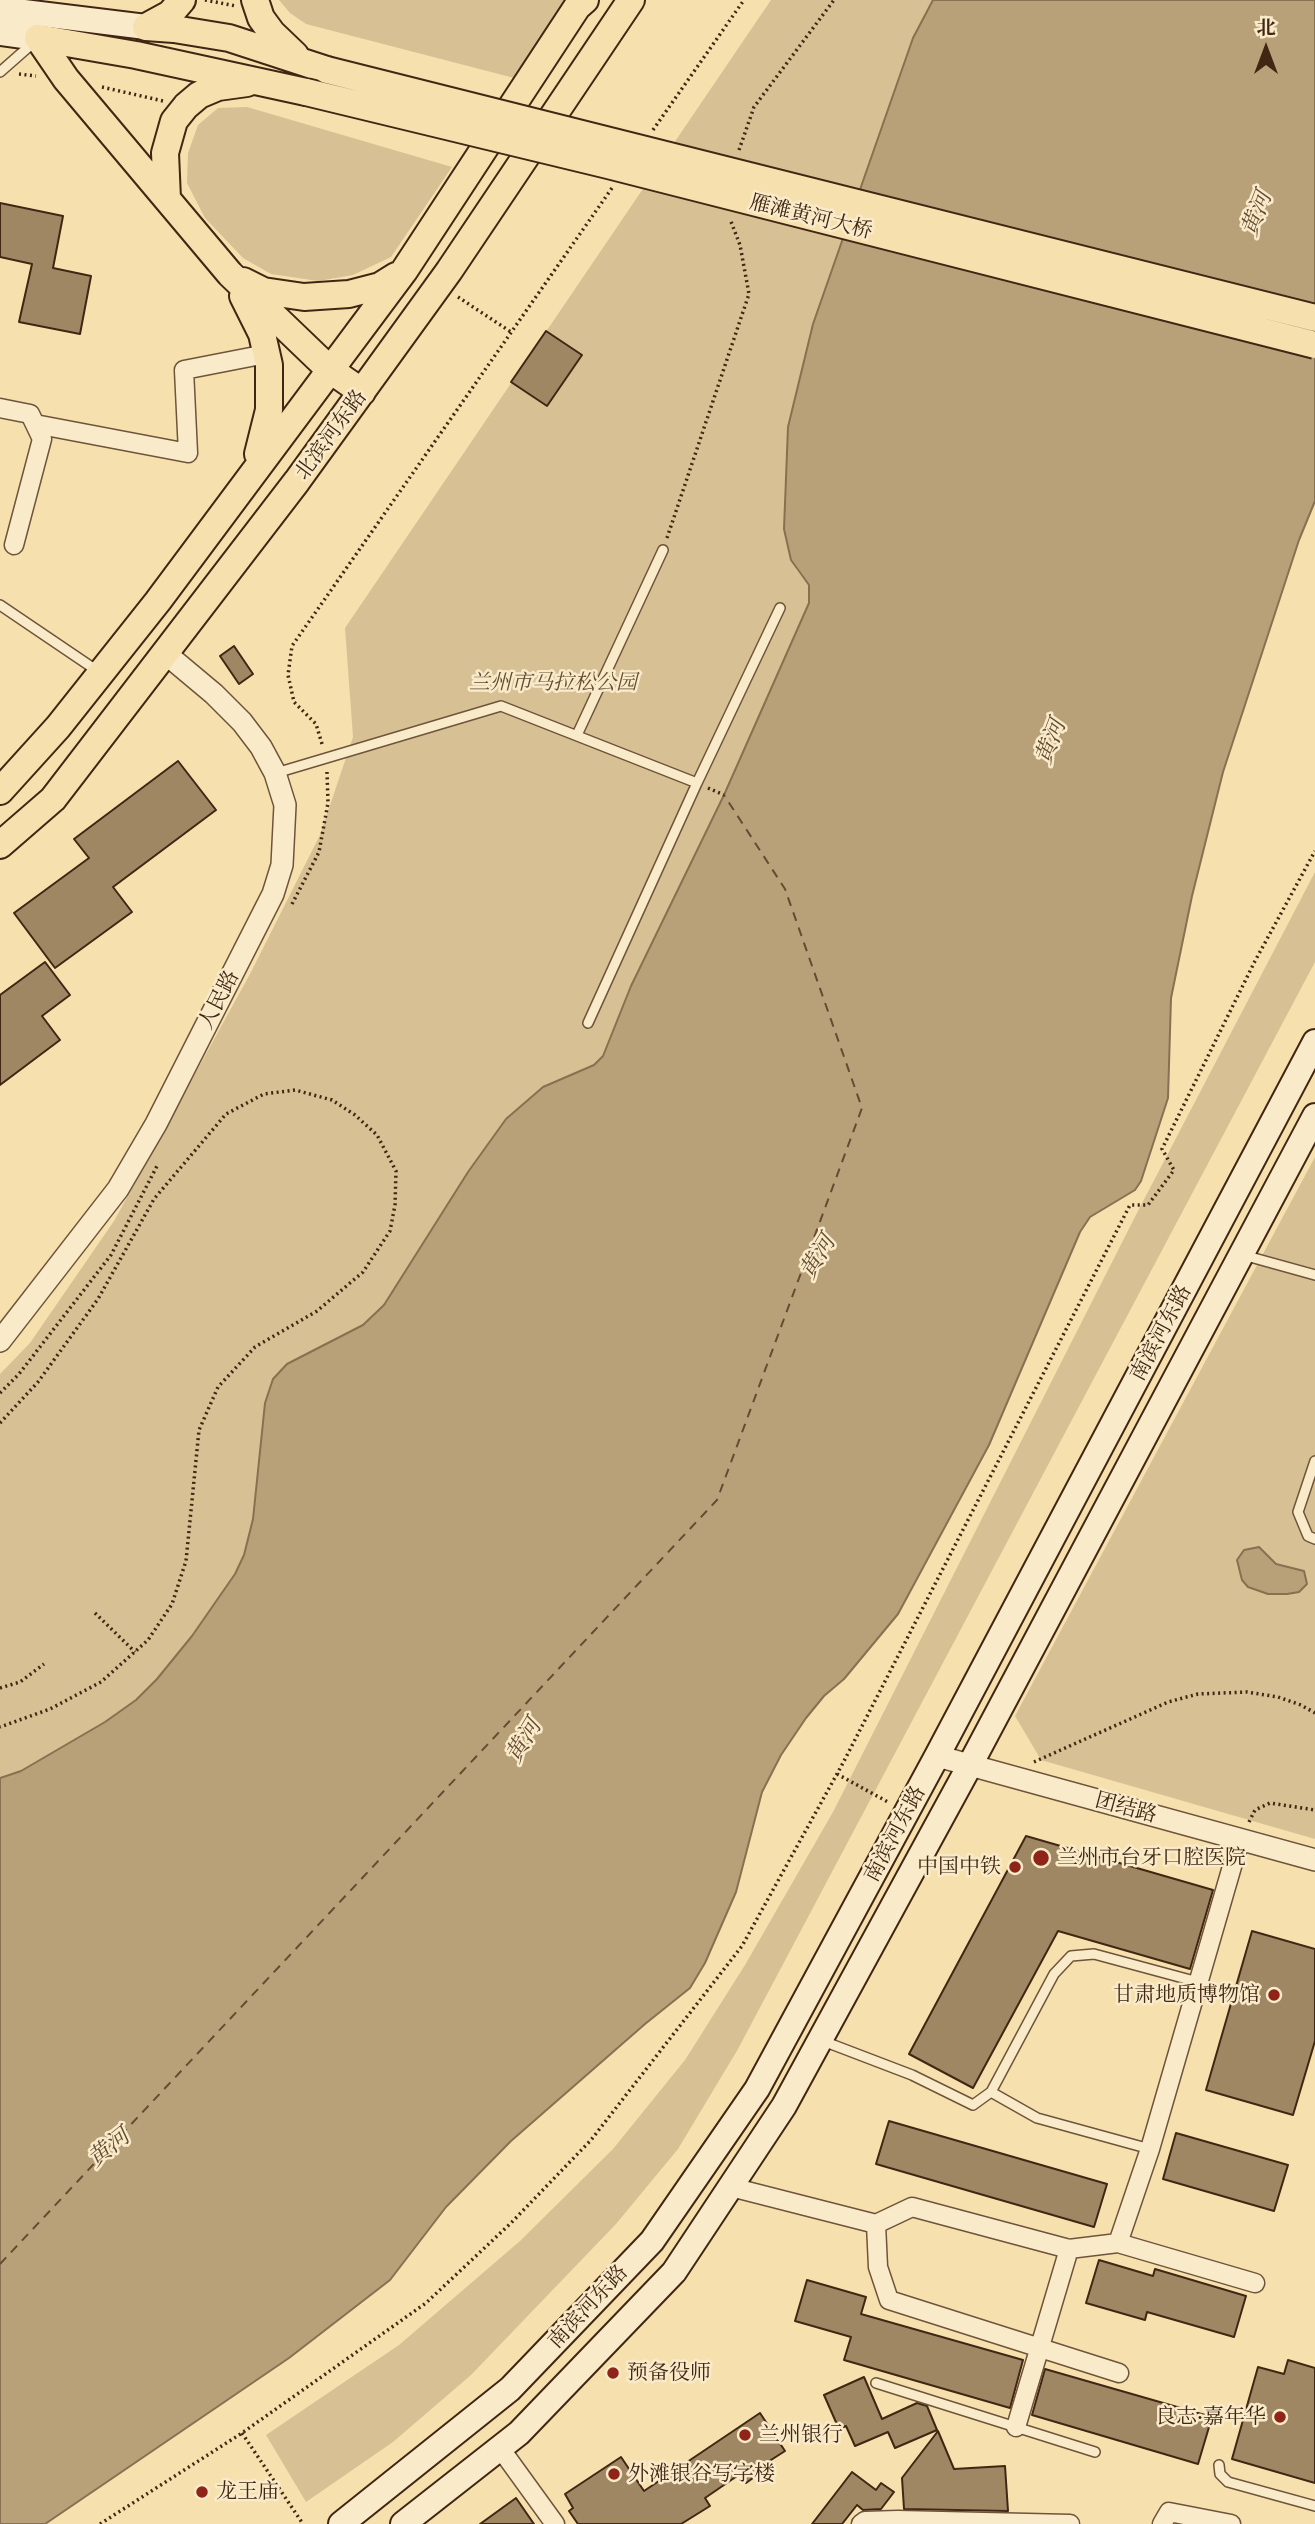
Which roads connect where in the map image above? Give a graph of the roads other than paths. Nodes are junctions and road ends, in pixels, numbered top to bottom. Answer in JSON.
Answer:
{"nodes":[{"id":1,"x":183,"y":0,"type":"edge"},
{"id":2,"x":255,"y":0,"type":"edge"},
{"id":3,"x":631,"y":0,"type":"edge"},
{"id":4,"x":580,"y":2,"type":"edge"},
{"id":5,"x":0,"y":9,"type":"edge"},
{"id":6,"x":146,"y":27,"type":"junction"},
{"id":7,"x":0,"y":33,"type":"edge"},
{"id":8,"x":38,"y":38,"type":"junction"},
{"id":9,"x":299,"y":59,"type":"junction"},
{"id":10,"x":0,"y":72,"type":"edge"},
{"id":11,"x":296,"y":89,"type":"junction"},
{"id":12,"x":167,"y":199,"type":"junction"},
{"id":13,"x":404,"y":271,"type":"junction"},
{"id":14,"x":230,"y":274,"type":"junction"},
{"id":15,"x":1315,"y":318,"type":"edge"},
{"id":16,"x":1315,"y":345,"type":"edge"},
{"id":17,"x":266,"y":354,"type":"junction"},
{"id":18,"x":329,"y":369,"type":"junction"},
{"id":19,"x":362,"y":392,"type":"junction"},
{"id":20,"x":0,"y":408,"type":"edge"},
{"id":21,"x":35,"y":424,"type":"junction"},
{"id":22,"x":253,"y":471,"type":"junction"},
{"id":23,"x":14,"y":545,"type":"dead end"},
{"id":24,"x":663,"y":550,"type":"road end"},
{"id":25,"x":0,"y":605,"type":"edge"},
{"id":26,"x":780,"y":608,"type":"dead end"},
{"id":27,"x":165,"y":653,"type":"junction"},
{"id":28,"x":101,"y":673,"type":"junction"},
{"id":29,"x":578,"y":735,"type":"junction"},
{"id":30,"x":275,"y":774,"type":"junction"},
{"id":31,"x":697,"y":783,"type":"junction"},
{"id":32,"x":0,"y":791,"type":"edge"},
{"id":33,"x":0,"y":845,"type":"edge"},
{"id":34,"x":588,"y":1023,"type":"dead end"},
{"id":35,"x":1315,"y":1042,"type":"edge"},
{"id":36,"x":1315,"y":1116,"type":"edge"},
{"id":37,"x":1241,"y":1255,"type":"junction"},
{"id":38,"x":1315,"y":1275,"type":"edge"},
{"id":39,"x":0,"y":1341,"type":"edge"},
{"id":40,"x":1315,"y":1461,"type":"edge"},
{"id":41,"x":1315,"y":1539,"type":"edge"},
{"id":42,"x":937,"y":1756,"type":"junction"},
{"id":43,"x":970,"y":1765,"type":"junction"},
{"id":44,"x":1240,"y":1839,"type":"junction"},
{"id":45,"x":1315,"y":1860,"type":"edge"},
{"id":46,"x":1198,"y":1982,"type":"junction"},
{"id":47,"x":820,"y":2040,"type":"junction"},
{"id":48,"x":991,"y":2092,"type":"junction"},
{"id":49,"x":1150,"y":2149,"type":"junction"},
{"id":50,"x":731,"y":2187,"type":"junction"},
{"id":51,"x":876,"y":2224,"type":"junction"},
{"id":52,"x":1118,"y":2243,"type":"junction"},
{"id":53,"x":1069,"y":2249,"type":"junction"},
{"id":54,"x":1255,"y":2283,"type":"dead end"},
{"id":55,"x":1040,"y":2347,"type":"junction"},
{"id":56,"x":1119,"y":2373,"type":"dead end"},
{"id":57,"x":876,"y":2383,"type":"dead end"},
{"id":58,"x":1016,"y":2427,"type":"junction"},
{"id":59,"x":500,"y":2448,"type":"junction"},
{"id":60,"x":1096,"y":2452,"type":"dead end"},
{"id":61,"x":1219,"y":2465,"type":"dead end"},
{"id":62,"x":1315,"y":2506,"type":"edge"},
{"id":63,"x":344,"y":2523,"type":"edge"},
{"id":64,"x":403,"y":2524,"type":"edge"},
{"id":65,"x":555,"y":2524,"type":"edge"},
{"id":66,"x":862,"y":2524,"type":"edge"},
{"id":67,"x":1070,"y":2524,"type":"edge"},
{"id":68,"x":1162,"y":2524,"type":"edge"},
{"id":69,"x":1231,"y":2524,"type":"edge"}],
"edges":[{"from":1,"to":6,"type":"main road"},
{"from":2,"to":9,"type":"main road"},
{"from":3,"to":19,"type":"main road","name":"北滨河东路"},
{"from":4,"to":13,"type":"main road","name":"北滨河东路"},
{"from":5,"to":6,"type":"main road"},
{"from":6,"to":9,"type":"main road","name":"雁滩黄河大桥"},
{"from":7,"to":8,"type":"main road"},
{"from":8,"to":10,"type":"lane"},
{"from":8,"to":11,"type":"main road"},
{"from":8,"to":12,"type":"main road"},
{"from":9,"to":15,"type":"main road","name":"雁滩黄河大桥","bridge":true},
{"from":11,"to":12,"type":"main road"},
{"from":11,"to":16,"type":"main road","name":"雁滩黄河大桥","bridge":true},
{"from":12,"to":14,"type":"main road"},
{"from":13,"to":14,"type":"main road"},
{"from":13,"to":18,"type":"main road","name":"北滨河东路"},
{"from":14,"to":17,"type":"main road"},
{"from":14,"to":18,"type":"main road"},
{"from":17,"to":21,"type":"street"},
{"from":17,"to":22,"type":"main road"},
{"from":18,"to":19,"type":"main road"},
{"from":18,"to":22,"type":"main road","name":"北滨河东路"},
{"from":19,"to":27,"type":"main road","name":"北滨河东路"},
{"from":20,"to":21,"type":"street"},
{"from":21,"to":23,"type":"street"},
{"from":22,"to":28,"type":"main road","name":"北滨河东路"},
{"from":24,"to":29,"type":"lane"},
{"from":25,"to":28,"type":"lane"},
{"from":26,"to":31,"type":"lane"},
{"from":27,"to":30,"type":"street","name":"人民路"},
{"from":27,"to":33,"type":"main road","name":"北滨河东路"},
{"from":28,"to":32,"type":"main road","name":"北滨河东路"},
{"from":29,"to":30,"type":"lane"},
{"from":29,"to":31,"type":"lane"},
{"from":30,"to":39,"type":"street","name":"人民路"},
{"from":31,"to":34,"type":"lane"},
{"from":35,"to":42,"type":"main road","name":"南滨河东路"},
{"from":36,"to":37,"type":"main road","name":"南滨河东路"},
{"from":37,"to":38,"type":"lane"},
{"from":37,"to":43,"type":"main road","name":"南滨河东路"},
{"from":40,"to":41,"type":"lane"},
{"from":42,"to":43,"type":"street","name":"团结路"},
{"from":42,"to":63,"type":"main road","name":"南滨河东路"},
{"from":43,"to":44,"type":"street","name":"团结路"},
{"from":43,"to":47,"type":"main road","name":"南滨河东路"},
{"from":44,"to":45,"type":"street","name":"团结路"},
{"from":44,"to":46,"type":"street"},
{"from":46,"to":48,"type":"lane"},
{"from":46,"to":49,"type":"street"},
{"from":47,"to":48,"type":"lane"},
{"from":47,"to":50,"type":"main road","name":"南滨河东路"},
{"from":48,"to":49,"type":"lane"},
{"from":49,"to":52,"type":"street"},
{"from":50,"to":51,"type":"street"},
{"from":50,"to":59,"type":"main road","name":"南滨河东路"},
{"from":51,"to":53,"type":"street"},
{"from":51,"to":55,"type":"street"},
{"from":52,"to":53,"type":"street"},
{"from":52,"to":54,"type":"street"},
{"from":53,"to":55,"type":"street"},
{"from":55,"to":56,"type":"street"},
{"from":55,"to":58,"type":"street"},
{"from":57,"to":58,"type":"lane"},
{"from":58,"to":60,"type":"lane"},
{"from":59,"to":64,"type":"main road","name":"南滨河东路"},
{"from":59,"to":65,"type":"street"},
{"from":61,"to":62,"type":"lane"},
{"from":66,"to":67,"type":"street"},
{"from":68,"to":69,"type":"street"}]}
